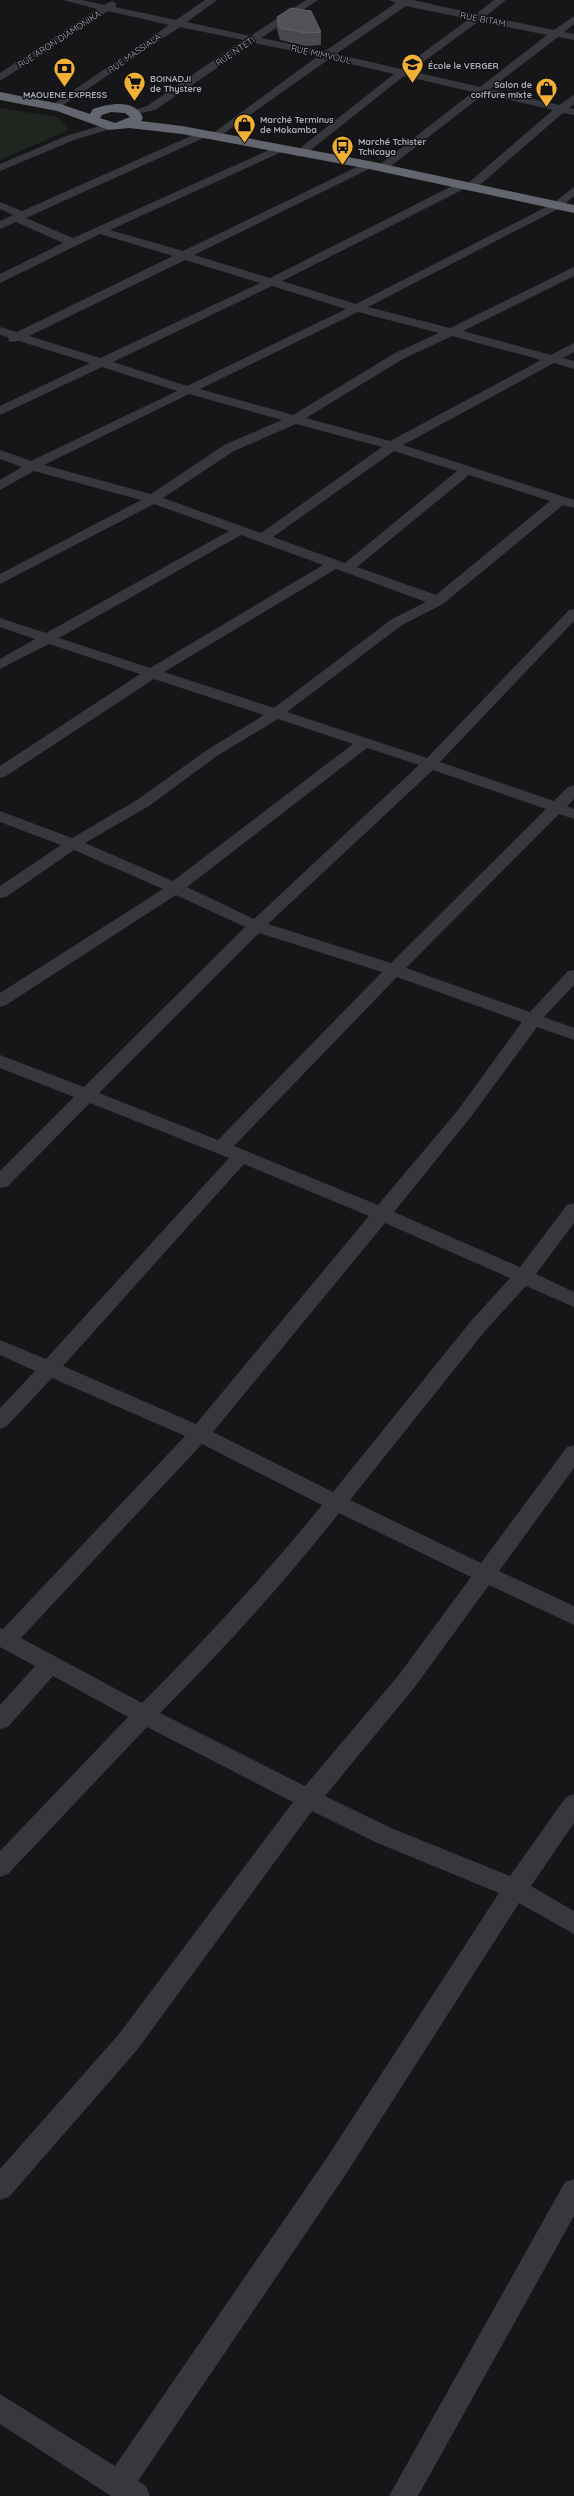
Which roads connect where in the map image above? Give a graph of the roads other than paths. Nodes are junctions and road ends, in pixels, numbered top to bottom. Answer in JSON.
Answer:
{"nodes":[{"id":1,"x":68,"y":0,"type":"edge"},
{"id":2,"x":119,"y":0,"type":"edge"},
{"id":3,"x":212,"y":0,"type":"edge"},
{"id":4,"x":313,"y":0,"type":"edge"},
{"id":5,"x":393,"y":0,"type":"edge"},
{"id":6,"x":501,"y":0,"type":"edge"},
{"id":7,"x":406,"y":1,"type":"edge"},
{"id":8,"x":106,"y":8,"type":"junction"},
{"id":9,"x":477,"y":18,"type":"junction"},
{"id":10,"x":574,"y":19,"type":"edge"},
{"id":11,"x":178,"y":23,"type":"junction"},
{"id":12,"x":556,"y":33,"type":"junction"},
{"id":13,"x":574,"y":37,"type":"edge"},
{"id":14,"x":252,"y":39,"type":"junction"},
{"id":15,"x":327,"y":55,"type":"junction"},
{"id":16,"x":403,"y":72,"type":"junction"},
{"id":17,"x":0,"y":78,"type":"edge"},
{"id":18,"x":481,"y":90,"type":"junction"},
{"id":19,"x":0,"y":96,"type":"edge"},
{"id":20,"x":574,"y":98,"type":"edge"},
{"id":21,"x":58,"y":107,"type":"junction"},
{"id":22,"x":110,"y":108,"type":"junction"},
{"id":23,"x":561,"y":109,"type":"junction"},
{"id":24,"x":574,"y":112,"type":"edge"},
{"id":25,"x":134,"y":118,"type":"junction"},
{"id":26,"x":94,"y":120,"type":"junction"},
{"id":27,"x":110,"y":126,"type":"junction"},
{"id":28,"x":210,"y":135,"type":"junction"},
{"id":29,"x":70,"y":138,"type":"junction"},
{"id":30,"x":280,"y":150,"type":"junction"},
{"id":31,"x":299,"y":154,"type":"junction"},
{"id":32,"x":369,"y":165,"type":"junction"},
{"id":33,"x":0,"y":168,"type":"edge"},
{"id":34,"x":382,"y":168,"type":"junction"},
{"id":35,"x":467,"y":186,"type":"junction"},
{"id":36,"x":574,"y":190,"type":"edge"},
{"id":37,"x":0,"y":205,"type":"edge"},
{"id":38,"x":556,"y":206,"type":"junction"},
{"id":39,"x":574,"y":209,"type":"edge"},
{"id":40,"x":20,"y":217,"type":"junction"},
{"id":41,"x":0,"y":225,"type":"edge"},
{"id":42,"x":99,"y":230,"type":"junction"},
{"id":43,"x":73,"y":243,"type":"junction"},
{"id":44,"x":180,"y":256,"type":"junction"},
{"id":45,"x":574,"y":271,"type":"edge"},
{"id":46,"x":0,"y":278,"type":"edge"},
{"id":47,"x":269,"y":283,"type":"junction"},
{"id":48,"x":357,"y":308,"type":"junction"},
{"id":49,"x":0,"y":331,"type":"edge"},
{"id":50,"x":450,"y":331,"type":"junction"},
{"id":51,"x":18,"y":336,"type":"junction"},
{"id":52,"x":0,"y":345,"type":"edge"},
{"id":53,"x":574,"y":347,"type":"edge"},
{"id":54,"x":552,"y":358,"type":"junction"},
{"id":55,"x":102,"y":363,"type":"junction"},
{"id":56,"x":574,"y":366,"type":"edge"},
{"id":57,"x":188,"y":390,"type":"junction"},
{"id":58,"x":0,"y":410,"type":"edge"},
{"id":59,"x":295,"y":419,"type":"junction"},
{"id":60,"x":392,"y":446,"type":"junction"},
{"id":61,"x":0,"y":454,"type":"edge"},
{"id":62,"x":32,"y":466,"type":"junction"},
{"id":63,"x":466,"y":471,"type":"junction"},
{"id":64,"x":0,"y":486,"type":"edge"},
{"id":65,"x":153,"y":499,"type":"junction"},
{"id":66,"x":567,"y":502,"type":"edge"},
{"id":67,"x":242,"y":529,"type":"junction"},
{"id":68,"x":264,"y":537,"type":"junction"},
{"id":69,"x":341,"y":565,"type":"junction"},
{"id":70,"x":0,"y":580,"type":"edge"},
{"id":71,"x":438,"y":601,"type":"junction"},
{"id":72,"x":574,"y":613,"type":"edge"},
{"id":73,"x":0,"y":622,"type":"edge"},
{"id":74,"x":47,"y":638,"type":"junction"},
{"id":75,"x":0,"y":665,"type":"edge"},
{"id":76,"x":151,"y":674,"type":"junction"},
{"id":77,"x":277,"y":713,"type":"junction"},
{"id":78,"x":364,"y":743,"type":"junction"},
{"id":79,"x":430,"y":764,"type":"junction"},
{"id":80,"x":0,"y":773,"type":"edge"},
{"id":81,"x":574,"y":790,"type":"edge"},
{"id":82,"x":557,"y":808,"type":"junction"},
{"id":83,"x":574,"y":814,"type":"edge"},
{"id":84,"x":0,"y":816,"type":"edge"},
{"id":85,"x":73,"y":844,"type":"junction"},
{"id":86,"x":175,"y":888,"type":"junction"},
{"id":87,"x":0,"y":893,"type":"edge"},
{"id":88,"x":256,"y":926,"type":"junction"},
{"id":89,"x":394,"y":970,"type":"junction"},
{"id":90,"x":574,"y":975,"type":"edge"},
{"id":91,"x":0,"y":1001,"type":"edge"},
{"id":92,"x":534,"y":1018,"type":"junction"},
{"id":93,"x":574,"y":1034,"type":"edge"},
{"id":94,"x":0,"y":1061,"type":"edge"},
{"id":95,"x":87,"y":1096,"type":"junction"},
{"id":96,"x":221,"y":1148,"type":"junction"},
{"id":97,"x":241,"y":1156,"type":"junction"},
{"id":98,"x":0,"y":1182,"type":"edge"},
{"id":99,"x":574,"y":1210,"type":"edge"},
{"id":100,"x":381,"y":1215,"type":"junction"},
{"id":101,"x":524,"y":1276,"type":"junction"},
{"id":102,"x":574,"y":1300,"type":"edge"},
{"id":103,"x":0,"y":1347,"type":"edge"},
{"id":104,"x":50,"y":1369,"type":"junction"},
{"id":105,"x":0,"y":1421,"type":"edge"},
{"id":106,"x":199,"y":1434,"type":"junction"},
{"id":107,"x":574,"y":1453,"type":"edge"},
{"id":108,"x":335,"y":1503,"type":"junction"},
{"id":109,"x":485,"y":1574,"type":"junction"},
{"id":110,"x":574,"y":1616,"type":"edge"},
{"id":111,"x":3,"y":1638,"type":"edge"},
{"id":112,"x":50,"y":1664,"type":"junction"},
{"id":113,"x":144,"y":1715,"type":"junction"},
{"id":114,"x":0,"y":1720,"type":"edge"},
{"id":115,"x":308,"y":1799,"type":"junction"},
{"id":116,"x":574,"y":1804,"type":"edge"},
{"id":117,"x":0,"y":1867,"type":"edge"},
{"id":118,"x":515,"y":1889,"type":"junction"},
{"id":119,"x":574,"y":1923,"type":"edge"},
{"id":120,"x":0,"y":2188,"type":"edge"},
{"id":121,"x":574,"y":2192,"type":"edge"},
{"id":122,"x":1,"y":2410,"type":"edge"},
{"id":123,"x":128,"y":2490,"type":"edge"},
{"id":124,"x":403,"y":2496,"type":"edge"}],
"edges":[{"from":1,"to":8,"type":"street","name":"RUE MIMVOUL"},
{"from":2,"to":8,"type":"street","name":"RUE ARON DIAMONIKA"},
{"from":3,"to":11,"type":"street","name":"RUE MASSIALA"},
{"from":4,"to":14,"type":"street","name":"RUE NTETI"},
{"from":5,"to":7,"type":"street","name":"RUE BITAM"},
{"from":6,"to":9,"type":"street"},
{"from":7,"to":9,"type":"street","name":"RUE BITAM"},
{"from":7,"to":15,"type":"street"},
{"from":8,"to":11,"type":"street","name":"RUE MIMVOUL"},
{"from":8,"to":17,"type":"street","name":"RUE ARON DIAMONIKA"},
{"from":9,"to":12,"type":"street","name":"RUE BITAM"},
{"from":9,"to":16,"type":"street"},
{"from":10,"to":12,"type":"street"},
{"from":11,"to":14,"type":"street","name":"RUE MIMVOUL"},
{"from":11,"to":21,"type":"street","name":"RUE MASSIALA"},
{"from":12,"to":13,"type":"street","name":"RUE BITAM"},
{"from":12,"to":18,"type":"street"},
{"from":14,"to":15,"type":"street","name":"RUE MIMVOUL"},
{"from":14,"to":25,"type":"street","name":"RUE NTETI"},
{"from":15,"to":16,"type":"street","name":"RUE MIMVOUL"},
{"from":15,"to":28,"type":"street"},
{"from":16,"to":18,"type":"street","name":"RUE MIMVOUL"},
{"from":16,"to":31,"type":"street"},
{"from":18,"to":23,"type":"street","name":"RUE MIMVOUL"},
{"from":18,"to":34,"type":"street"},
{"from":19,"to":21,"type":"highway"},
{"from":20,"to":23,"type":"street"},
{"from":21,"to":22,"type":"highway"},
{"from":21,"to":26,"type":"highway"},
{"from":22,"to":25,"type":"highway"},
{"from":22,"to":26,"type":"highway"},
{"from":23,"to":24,"type":"street","name":"RUE MIMVOUL"},
{"from":23,"to":35,"type":"street"},
{"from":25,"to":27,"type":"highway"},
{"from":25,"to":28,"type":"highway"},
{"from":26,"to":27,"type":"highway"},
{"from":26,"to":29,"type":"street"},
{"from":27,"to":29,"type":"street"},
{"from":28,"to":30,"type":"highway"},
{"from":28,"to":40,"type":"street"},
{"from":29,"to":33,"type":"street"},
{"from":30,"to":31,"type":"highway"},
{"from":30,"to":42,"type":"street"},
{"from":31,"to":32,"type":"highway"},
{"from":32,"to":34,"type":"highway"},
{"from":32,"to":44,"type":"street"},
{"from":34,"to":35,"type":"highway"},
{"from":35,"to":38,"type":"highway"},
{"from":35,"to":47,"type":"street"},
{"from":36,"to":38,"type":"street"},
{"from":37,"to":40,"type":"street"},
{"from":38,"to":39,"type":"highway"},
{"from":38,"to":48,"type":"street"},
{"from":40,"to":41,"type":"street"},
{"from":40,"to":43,"type":"street"},
{"from":42,"to":43,"type":"street"},
{"from":42,"to":44,"type":"street"},
{"from":43,"to":46,"type":"street"},
{"from":44,"to":47,"type":"street"},
{"from":44,"to":51,"type":"street"},
{"from":45,"to":50,"type":"street"},
{"from":47,"to":48,"type":"street"},
{"from":47,"to":55,"type":"street"},
{"from":48,"to":50,"type":"street"},
{"from":48,"to":57,"type":"street"},
{"from":49,"to":51,"type":"street"},
{"from":50,"to":54,"type":"street"},
{"from":50,"to":59,"type":"street"},
{"from":51,"to":52,"type":"street"},
{"from":51,"to":55,"type":"street"},
{"from":53,"to":54,"type":"street"},
{"from":54,"to":56,"type":"street"},
{"from":54,"to":60,"type":"street"},
{"from":55,"to":57,"type":"street"},
{"from":55,"to":58,"type":"street"},
{"from":57,"to":59,"type":"street"},
{"from":57,"to":62,"type":"street"},
{"from":59,"to":60,"type":"street"},
{"from":59,"to":65,"type":"street"},
{"from":60,"to":63,"type":"street"},
{"from":60,"to":68,"type":"street"},
{"from":61,"to":62,"type":"street"},
{"from":62,"to":64,"type":"street"},
{"from":62,"to":65,"type":"street"},
{"from":63,"to":66,"type":"street"},
{"from":63,"to":69,"type":"street"},
{"from":65,"to":67,"type":"street"},
{"from":65,"to":70,"type":"street"},
{"from":66,"to":71,"type":"street"},
{"from":67,"to":68,"type":"street"},
{"from":67,"to":74,"type":"street"},
{"from":68,"to":69,"type":"street"},
{"from":69,"to":71,"type":"street"},
{"from":69,"to":76,"type":"street"},
{"from":71,"to":77,"type":"street"},
{"from":72,"to":79,"type":"street"},
{"from":73,"to":74,"type":"street"},
{"from":74,"to":75,"type":"street"},
{"from":74,"to":76,"type":"street"},
{"from":76,"to":77,"type":"street"},
{"from":76,"to":80,"type":"street"},
{"from":77,"to":78,"type":"street"},
{"from":77,"to":85,"type":"street"},
{"from":78,"to":79,"type":"street"},
{"from":78,"to":86,"type":"street"},
{"from":79,"to":82,"type":"street"},
{"from":79,"to":88,"type":"street"},
{"from":81,"to":82,"type":"street"},
{"from":82,"to":83,"type":"street"},
{"from":82,"to":89,"type":"street"},
{"from":84,"to":85,"type":"street"},
{"from":85,"to":86,"type":"street"},
{"from":85,"to":87,"type":"street"},
{"from":86,"to":88,"type":"street"},
{"from":86,"to":91,"type":"street"},
{"from":88,"to":89,"type":"street"},
{"from":88,"to":95,"type":"street"},
{"from":89,"to":92,"type":"street"},
{"from":89,"to":96,"type":"street"},
{"from":90,"to":92,"type":"street"},
{"from":92,"to":93,"type":"street"},
{"from":92,"to":100,"type":"street"},
{"from":94,"to":95,"type":"street"},
{"from":95,"to":96,"type":"street"},
{"from":95,"to":98,"type":"street"},
{"from":96,"to":97,"type":"street"},
{"from":97,"to":100,"type":"street"},
{"from":97,"to":104,"type":"street"},
{"from":99,"to":101,"type":"street"},
{"from":100,"to":101,"type":"street"},
{"from":100,"to":106,"type":"street"},
{"from":101,"to":102,"type":"street"},
{"from":101,"to":108,"type":"street"},
{"from":103,"to":104,"type":"street"},
{"from":104,"to":105,"type":"street"},
{"from":104,"to":106,"type":"street"},
{"from":106,"to":108,"type":"street"},
{"from":106,"to":111,"type":"street"},
{"from":107,"to":109,"type":"street"},
{"from":108,"to":109,"type":"street"},
{"from":108,"to":113,"type":"street"},
{"from":109,"to":110,"type":"street"},
{"from":109,"to":115,"type":"street"},
{"from":111,"to":112,"type":"street"},
{"from":112,"to":113,"type":"street"},
{"from":112,"to":114,"type":"street"},
{"from":113,"to":115,"type":"street"},
{"from":113,"to":117,"type":"street"},
{"from":115,"to":118,"type":"street"},
{"from":115,"to":120,"type":"street"},
{"from":116,"to":118,"type":"street"},
{"from":118,"to":119,"type":"street"},
{"from":118,"to":123,"type":"street"},
{"from":121,"to":124,"type":"street"},
{"from":122,"to":123,"type":"street"}]}
